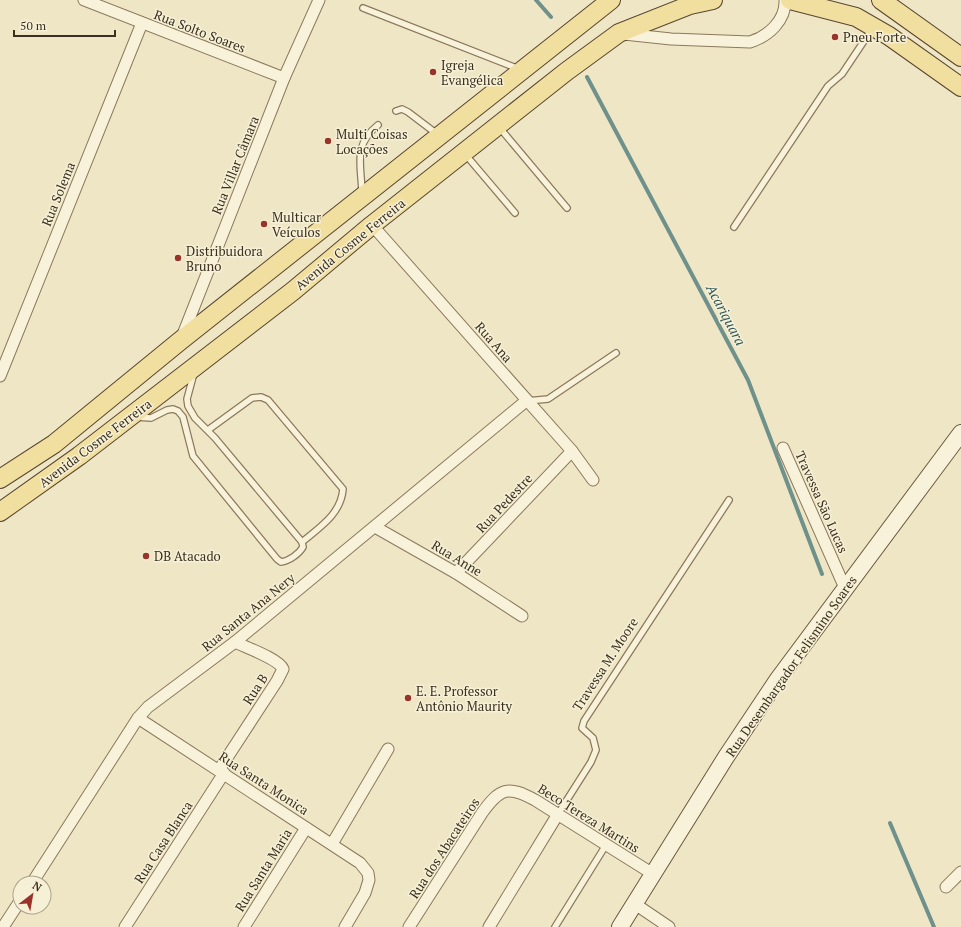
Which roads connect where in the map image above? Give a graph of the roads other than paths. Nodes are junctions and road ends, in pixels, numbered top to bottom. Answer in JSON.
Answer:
{"nodes":[{"id":1,"x":84,"y":0,"type":"edge"},
{"id":2,"x":319,"y":0,"type":"edge"},
{"id":3,"x":611,"y":0,"type":"edge"},
{"id":4,"x":713,"y":0,"type":"edge"},
{"id":5,"x":785,"y":0,"type":"edge"},
{"id":6,"x":790,"y":0,"type":"edge"},
{"id":7,"x":881,"y":0,"type":"edge"},
{"id":8,"x":363,"y":8,"type":"dead end"},
{"id":9,"x":142,"y":23,"type":"junction"},
{"id":10,"x":873,"y":27,"type":"junction"},
{"id":11,"x":619,"y":33,"type":"junction"},
{"id":12,"x":961,"y":57,"type":"edge"},
{"id":13,"x":521,"y":70,"type":"junction"},
{"id":14,"x":284,"y":78,"type":"junction"},
{"id":15,"x":961,"y":87,"type":"edge"},
{"id":16,"x":396,"y":111,"type":"dead end"},
{"id":17,"x":378,"y":125,"type":"dead end"},
{"id":18,"x":498,"y":126,"type":"junction"},
{"id":19,"x":439,"y":135,"type":"junction"},
{"id":20,"x":464,"y":152,"type":"junction"},
{"id":21,"x":362,"y":196,"type":"junction"},
{"id":22,"x":567,"y":208,"type":"dead end"},
{"id":23,"x":515,"y":214,"type":"dead end"},
{"id":24,"x":372,"y":225,"type":"junction"},
{"id":25,"x":734,"y":227,"type":"dead end"},
{"id":26,"x":180,"y":341,"type":"junction"},
{"id":27,"x":616,"y":354,"type":"dead end"},
{"id":28,"x":197,"y":365,"type":"junction"},
{"id":29,"x":0,"y":376,"type":"edge"},
{"id":30,"x":526,"y":401,"type":"junction"},
{"id":31,"x":131,"y":416,"type":"junction"},
{"id":32,"x":208,"y":430,"type":"junction"},
{"id":33,"x":961,"y":433,"type":"edge"},
{"id":34,"x":783,"y":448,"type":"dead end"},
{"id":35,"x":572,"y":451,"type":"junction"},
{"id":36,"x":0,"y":479,"type":"edge"},
{"id":37,"x":593,"y":480,"type":"dead end"},
{"id":38,"x":729,"y":500,"type":"dead end"},
{"id":39,"x":0,"y":512,"type":"edge"},
{"id":40,"x":375,"y":527,"type":"junction"},
{"id":41,"x":302,"y":542,"type":"junction"},
{"id":42,"x":456,"y":573,"type":"junction"},
{"id":43,"x":845,"y":588,"type":"junction"},
{"id":44,"x":522,"y":616,"type":"dead end"},
{"id":45,"x":235,"y":642,"type":"junction"},
{"id":46,"x":138,"y":718,"type":"junction"},
{"id":47,"x":388,"y":749,"type":"dead end"},
{"id":48,"x":221,"y":771,"type":"junction"},
{"id":49,"x":508,"y":791,"type":"joint"},
{"id":50,"x":558,"y":814,"type":"junction"},
{"id":51,"x":306,"y":828,"type":"junction"},
{"id":52,"x":332,"y":844,"type":"junction"},
{"id":53,"x":606,"y":845,"type":"junction"},
{"id":54,"x":961,"y":872,"type":"edge"},
{"id":55,"x":653,"y":874,"type":"junction"},
{"id":56,"x":37,"y":875,"type":"edge"},
{"id":57,"x":946,"y":888,"type":"dead end"},
{"id":58,"x":635,"y":904,"type":"junction"},
{"id":59,"x":12,"y":913,"type":"edge"},
{"id":60,"x":3,"y":927,"type":"edge"},
{"id":61,"x":125,"y":927,"type":"edge"},
{"id":62,"x":244,"y":927,"type":"edge"},
{"id":63,"x":345,"y":927,"type":"edge"},
{"id":64,"x":409,"y":927,"type":"edge"},
{"id":65,"x":489,"y":927,"type":"edge"},
{"id":66,"x":555,"y":927,"type":"edge"},
{"id":67,"x":620,"y":927,"type":"edge"},
{"id":68,"x":669,"y":927,"type":"edge"}],
"edges":[{"from":1,"to":9,"type":"street","name":"Rua Solto Soares"},
{"from":2,"to":14,"type":"street","name":"Rua Villar Câmara"},
{"from":3,"to":13,"type":"main road","name":"Avenida Cosme Ferreira"},
{"from":4,"to":11,"type":"main road","name":"Avenida Cosme Ferreira"},
{"from":5,"to":11,"type":"street"},
{"from":6,"to":10,"type":"main road"},
{"from":7,"to":12,"type":"main road"},
{"from":8,"to":13,"type":"lane"},
{"from":9,"to":14,"type":"street","name":"Rua Solto Soares"},
{"from":9,"to":29,"type":"street","name":"Rua Solema"},
{"from":10,"to":15,"type":"main road"},
{"from":10,"to":25,"type":"lane"},
{"from":11,"to":18,"type":"main road","name":"Avenida Cosme Ferreira"},
{"from":13,"to":19,"type":"main road","name":"Avenida Cosme Ferreira"},
{"from":14,"to":26,"type":"street","name":"Rua Villar Câmara"},
{"from":16,"to":19,"type":"lane"},
{"from":17,"to":21,"type":"lane"},
{"from":18,"to":20,"type":"main road","name":"Avenida Cosme Ferreira"},
{"from":18,"to":22,"type":"lane"},
{"from":19,"to":21,"type":"main road","name":"Avenida Cosme Ferreira"},
{"from":20,"to":23,"type":"lane"},
{"from":20,"to":24,"type":"main road","name":"Avenida Cosme Ferreira"},
{"from":21,"to":26,"type":"main road","name":"Avenida Cosme Ferreira"},
{"from":24,"to":28,"type":"main road","name":"Avenida Cosme Ferreira"},
{"from":24,"to":30,"type":"street","name":"Rua Ana"},
{"from":26,"to":36,"type":"main road","name":"Avenida Cosme Ferreira"},
{"from":27,"to":30,"type":"lane"},
{"from":28,"to":31,"type":"main road","name":"Avenida Cosme Ferreira"},
{"from":28,"to":32,"type":"lane"},
{"from":30,"to":35,"type":"street","name":"Rua Ana"},
{"from":30,"to":40,"type":"street","name":"Rua Santa Ana Nery"},
{"from":31,"to":39,"type":"main road","name":"Avenida Cosme Ferreira"},
{"from":31,"to":41,"type":"lane"},
{"from":32,"to":41,"type":"lane"},
{"from":32,"to":41,"type":"lane"},
{"from":33,"to":43,"type":"street","name":"Rua Desembargador Felismino Soares"},
{"from":34,"to":43,"type":"street","name":"Travessa São Lucas"},
{"from":35,"to":37,"type":"street","name":"Rua Ana"},
{"from":35,"to":42,"type":"street","name":"Rua Pedestre"},
{"from":38,"to":50,"type":"lane","name":"Travessa M. Moore"},
{"from":40,"to":42,"type":"street","name":"Rua Anne"},
{"from":40,"to":45,"type":"street","name":"Rua Santa Ana Nery"},
{"from":42,"to":44,"type":"street","name":"Rua Anne"},
{"from":43,"to":55,"type":"street","name":"Rua Desembargador Felismino Soares"},
{"from":45,"to":46,"type":"street","name":"Rua Santa Ana Nery"},
{"from":45,"to":48,"type":"street","name":"Rua B"},
{"from":46,"to":48,"type":"street","name":"Rua Santa Monica"},
{"from":46,"to":56,"type":"street","name":"Rua Santa Ana Nery"},
{"from":47,"to":52,"type":"street"},
{"from":48,"to":51,"type":"street","name":"Rua Santa Monica"},
{"from":48,"to":61,"type":"street","name":"Rua Casa Blanca"},
{"from":49,"to":50,"type":"street","name":"Beco Tereza Martins"},
{"from":49,"to":64,"type":"street","name":"Rua dos Abacateiros"},
{"from":50,"to":53,"type":"street","name":"Beco Tereza Martins"},
{"from":50,"to":65,"type":"street","name":"Travessa M. Moore"},
{"from":51,"to":52,"type":"street","name":"Rua Santa Monica"},
{"from":51,"to":62,"type":"street","name":"Rua Santa Maria"},
{"from":52,"to":63,"type":"street","name":"Rua Santa Monica"},
{"from":53,"to":55,"type":"street","name":"Beco Tereza Martins"},
{"from":53,"to":66,"type":"lane"},
{"from":54,"to":57,"type":"street"},
{"from":55,"to":58,"type":"street","name":"Rua Desembargador Felismino Soares"},
{"from":58,"to":67,"type":"street","name":"Rua Desembargador Felismino Soares"},
{"from":58,"to":68,"type":"street"},
{"from":59,"to":60,"type":"street"}]}
